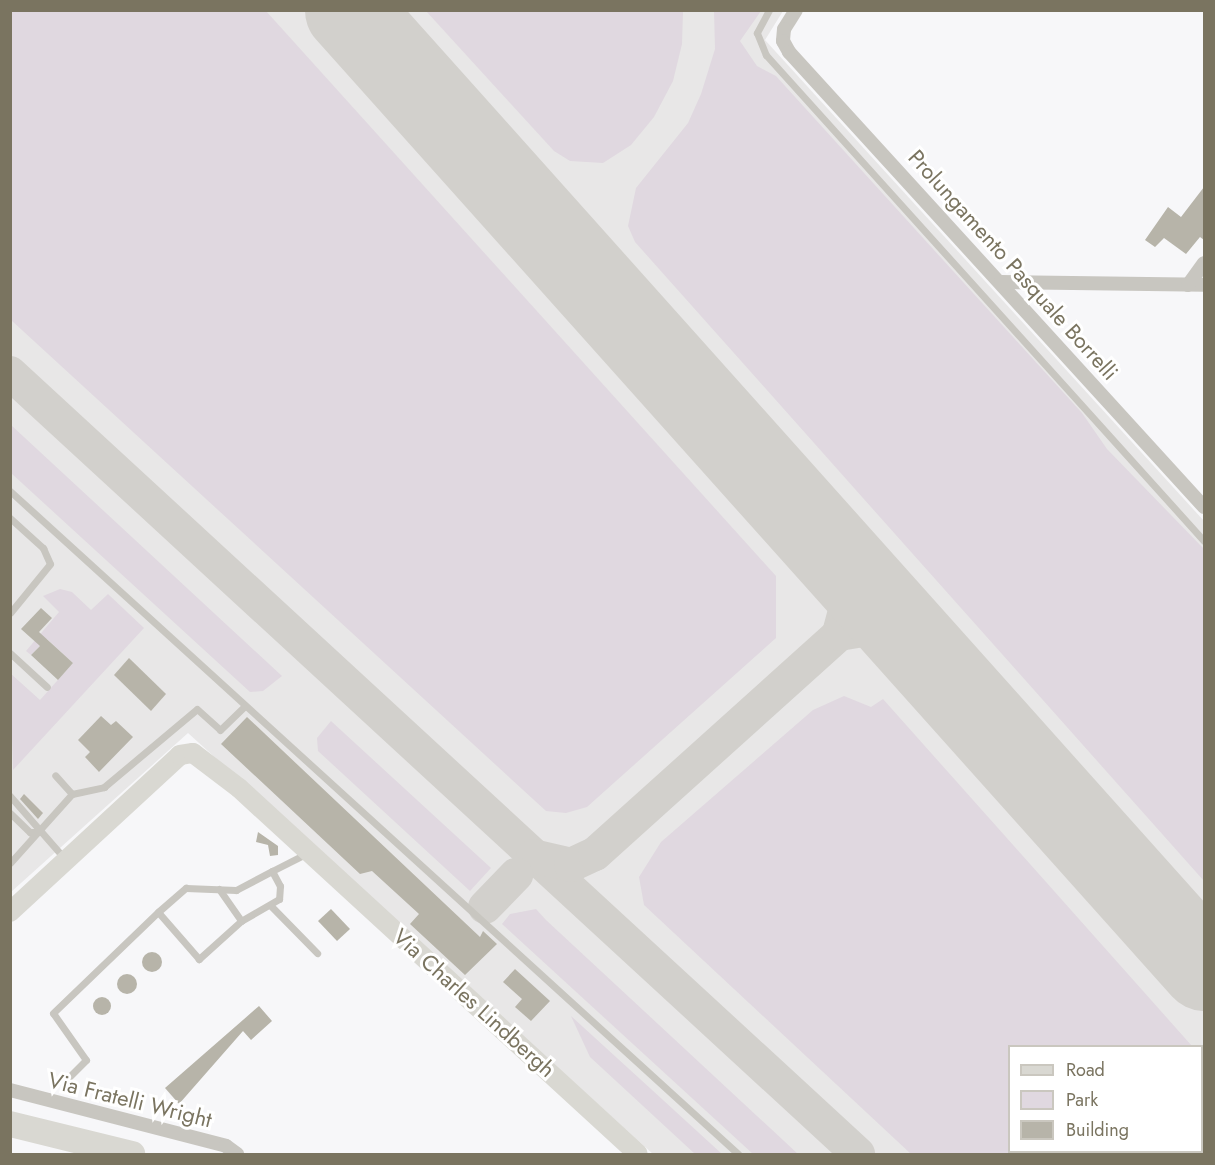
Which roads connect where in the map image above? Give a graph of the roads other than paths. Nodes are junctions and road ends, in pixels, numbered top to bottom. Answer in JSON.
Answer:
{"nodes":[{"id":1,"x":770,"y":10,"type":"edge"},
{"id":2,"x":796,"y":10,"type":"edge"},
{"id":3,"x":1204,"y":263,"type":"edge"},
{"id":4,"x":1001,"y":282,"type":"junction"},
{"id":5,"x":1188,"y":285,"type":"junction"},
{"id":6,"x":1204,"y":285,"type":"edge"},
{"id":7,"x":10,"y":491,"type":"edge"},
{"id":8,"x":1204,"y":507,"type":"edge"},
{"id":9,"x":10,"y":518,"type":"edge"},
{"id":10,"x":1204,"y":541,"type":"edge"},
{"id":11,"x":10,"y":613,"type":"edge"},
{"id":12,"x":10,"y":653,"type":"edge"},
{"id":13,"x":47,"y":687,"type":"dead end"},
{"id":14,"x":244,"y":707,"type":"junction"},
{"id":15,"x":55,"y":775,"type":"dead end"},
{"id":16,"x":72,"y":794,"type":"junction"},
{"id":17,"x":10,"y":796,"type":"edge"},
{"id":18,"x":10,"y":813,"type":"edge"},
{"id":19,"x":39,"y":832,"type":"junction"},
{"id":20,"x":308,"y":853,"type":"junction"},
{"id":21,"x":66,"y":859,"type":"junction"},
{"id":22,"x":10,"y":863,"type":"edge"},
{"id":23,"x":272,"y":871,"type":"junction"},
{"id":24,"x":219,"y":889,"type":"junction"},
{"id":25,"x":271,"y":906,"type":"junction"},
{"id":26,"x":10,"y":912,"type":"edge"},
{"id":27,"x":158,"y":912,"type":"junction"},
{"id":28,"x":241,"y":921,"type":"junction"},
{"id":29,"x":317,"y":953,"type":"dead end"},
{"id":30,"x":69,"y":1077,"type":"dead end"},
{"id":31,"x":10,"y":1090,"type":"edge"},
{"id":32,"x":10,"y":1124,"type":"edge"},
{"id":33,"x":132,"y":1155,"type":"edge"},
{"id":34,"x":237,"y":1155,"type":"edge"},
{"id":35,"x":638,"y":1155,"type":"edge"},
{"id":36,"x":738,"y":1155,"type":"edge"}],
"edges":[{"from":1,"to":10,"type":"lane"},
{"from":2,"to":4,"type":"street","name":"Prolungamento Pasquale Borrelli"},
{"from":3,"to":5,"type":"street"},
{"from":4,"to":5,"type":"street"},
{"from":4,"to":8,"type":"street","name":"Prolungamento Pasquale Borrelli"},
{"from":5,"to":6,"type":"street"},
{"from":7,"to":14,"type":"lane"},
{"from":9,"to":11,"type":"lane"},
{"from":12,"to":13,"type":"lane"},
{"from":14,"to":16,"type":"lane"},
{"from":14,"to":36,"type":"lane"},
{"from":15,"to":16,"type":"lane"},
{"from":16,"to":19,"type":"lane"},
{"from":17,"to":19,"type":"lane"},
{"from":18,"to":19,"type":"lane"},
{"from":19,"to":21,"type":"lane"},
{"from":19,"to":22,"type":"lane"},
{"from":20,"to":21,"type":"street","name":"Via Charles Lindbergh"},
{"from":20,"to":23,"type":"lane"},
{"from":20,"to":35,"type":"street","name":"Via Charles Lindbergh"},
{"from":21,"to":26,"type":"street","name":"Via Charles Lindbergh"},
{"from":23,"to":24,"type":"lane"},
{"from":23,"to":25,"type":"lane"},
{"from":24,"to":27,"type":"lane"},
{"from":24,"to":28,"type":"lane"},
{"from":25,"to":28,"type":"lane"},
{"from":25,"to":29,"type":"lane"},
{"from":27,"to":28,"type":"lane"},
{"from":27,"to":30,"type":"lane"},
{"from":31,"to":34,"type":"street","name":"Via Fratelli Wright"},
{"from":32,"to":33,"type":"highway"}]}
